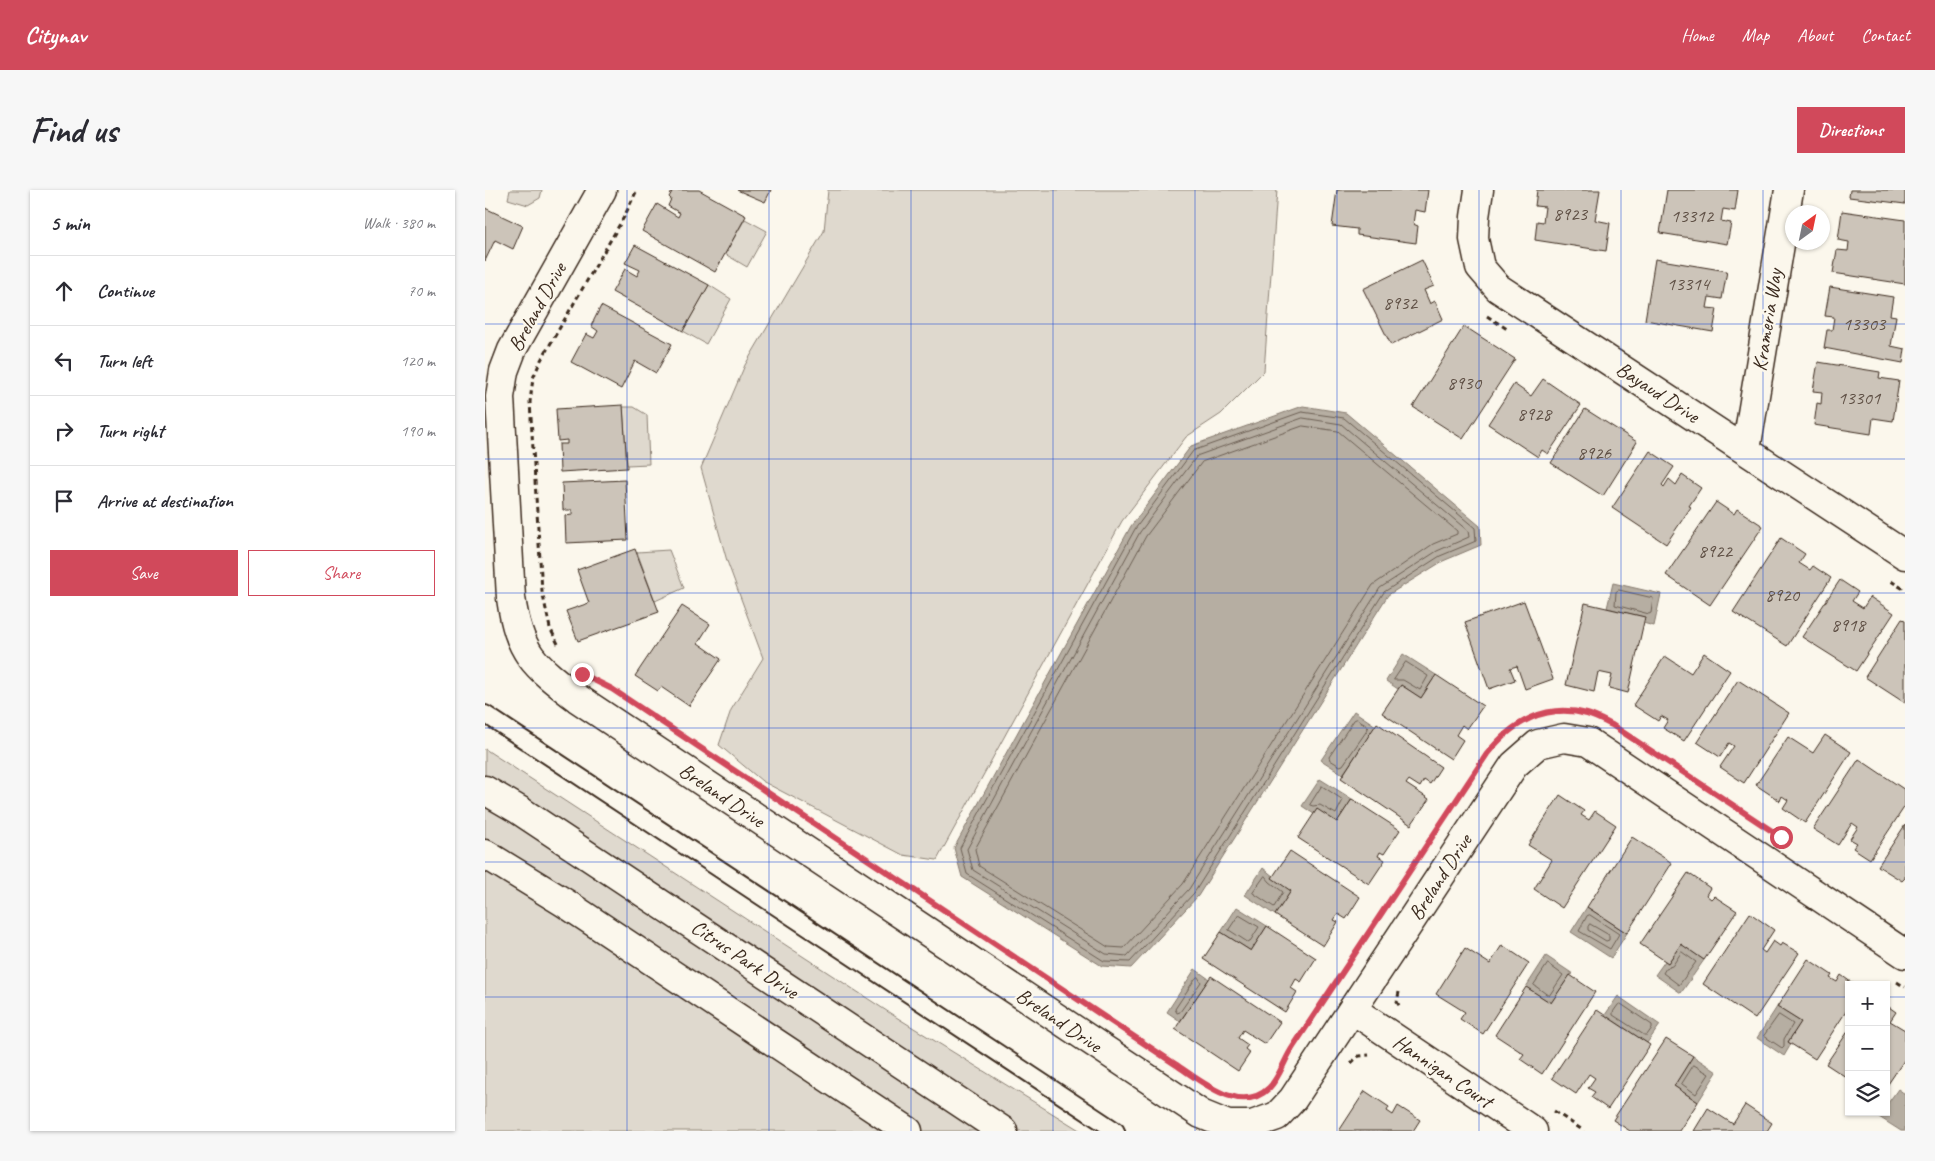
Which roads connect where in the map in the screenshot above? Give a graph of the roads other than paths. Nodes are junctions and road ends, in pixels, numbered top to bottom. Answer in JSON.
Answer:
{"nodes":[{"id":1,"x":602,"y":190,"type":"edge"},
{"id":2,"x":1479,"y":190,"type":"edge"},
{"id":3,"x":1789,"y":190,"type":"edge"},
{"id":4,"x":1746,"y":450,"type":"junction"},
{"id":5,"x":1905,"y":555,"type":"edge"},
{"id":6,"x":485,"y":714,"type":"edge"},
{"id":7,"x":485,"y":790,"type":"edge"},
{"id":8,"x":485,"y":854,"type":"edge"},
{"id":9,"x":1905,"y":954,"type":"edge"},
{"id":10,"x":1353,"y":1010,"type":"junction"},
{"id":11,"x":908,"y":1131,"type":"edge"},
{"id":12,"x":1003,"y":1131,"type":"edge"},
{"id":13,"x":1116,"y":1131,"type":"edge"},
{"id":14,"x":1533,"y":1131,"type":"edge"}],
"edges":[{"from":1,"to":10,"type":"street","name":"Breland Drive"},
{"from":2,"to":4,"type":"street","name":"Bayaud Drive"},
{"from":3,"to":4,"type":"street","name":"Krameria Way"},
{"from":4,"to":5,"type":"street","name":"Bayaud Drive"},
{"from":6,"to":13,"type":"lane"},
{"from":7,"to":12,"type":"street","name":"Citrus Park Drive"},
{"from":8,"to":11,"type":"street"},
{"from":9,"to":10,"type":"street","name":"Breland Drive"},
{"from":10,"to":14,"type":"street","name":"Hannigan Court"}]}
